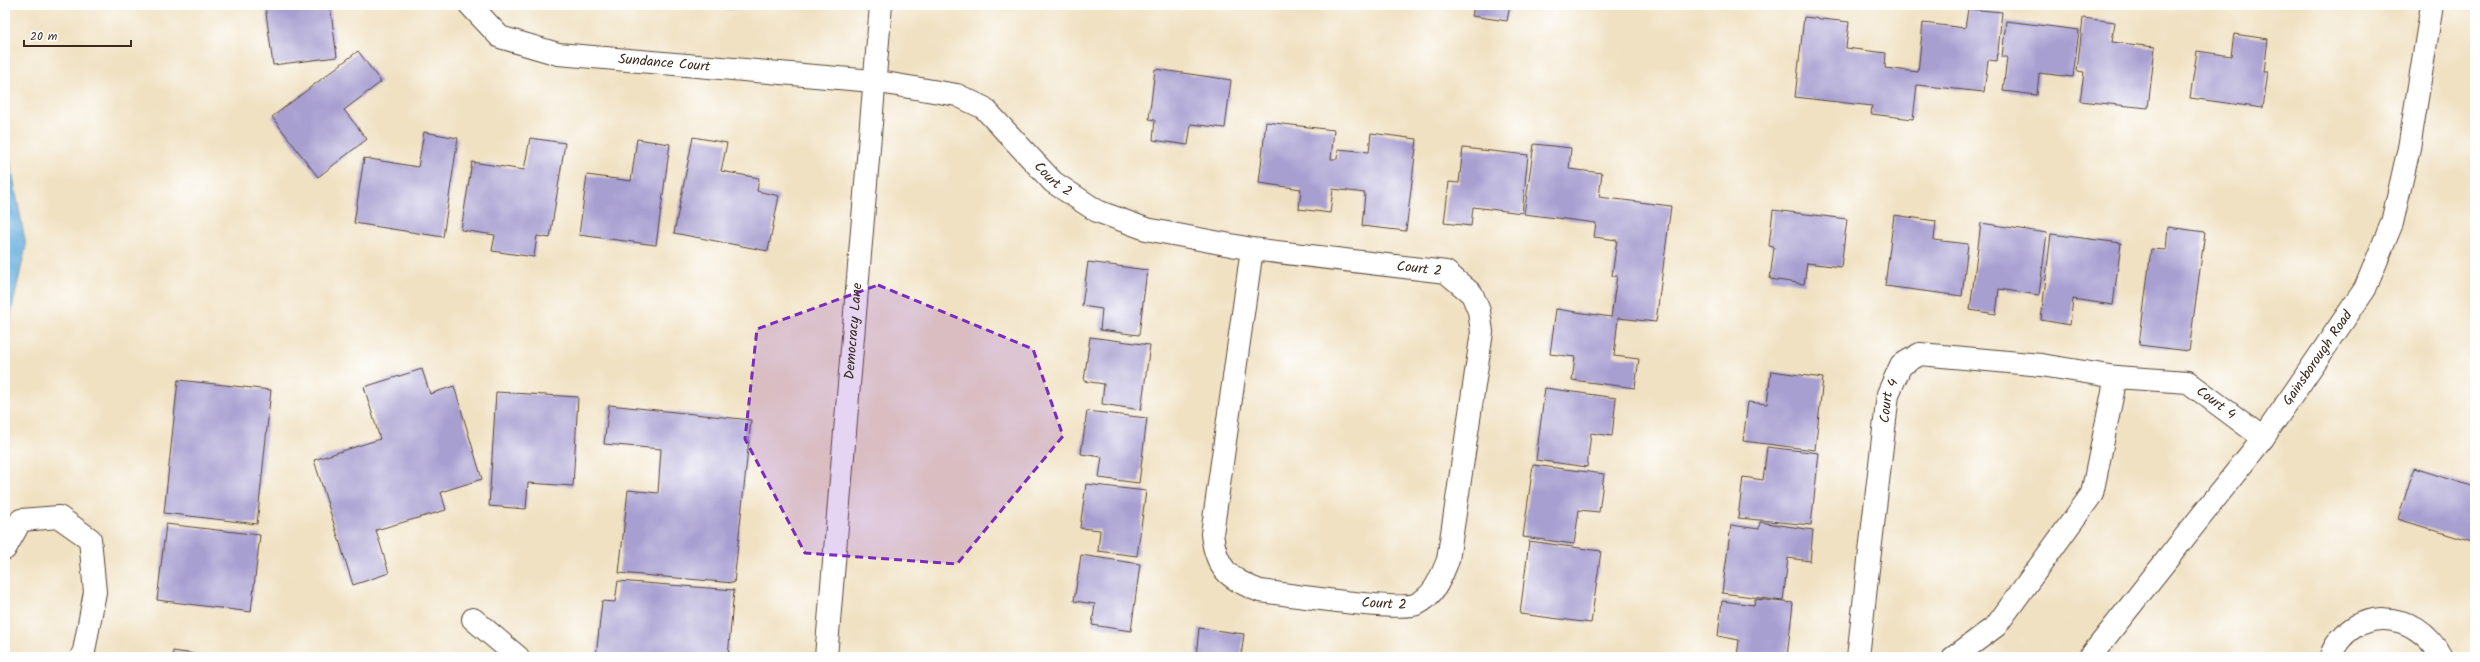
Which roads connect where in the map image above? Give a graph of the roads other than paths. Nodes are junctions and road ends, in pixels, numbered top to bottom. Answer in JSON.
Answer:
{"nodes":[{"id":1,"x":470,"y":5,"type":"edge"},
{"id":2,"x":881,"y":5,"type":"edge"},
{"id":3,"x":2432,"y":5,"type":"edge"},
{"id":4,"x":873,"y":82,"type":"junction"},
{"id":5,"x":1252,"y":249,"type":"junction"},
{"id":6,"x":2116,"y":377,"type":"junction"},
{"id":7,"x":2263,"y":438,"type":"junction"},
{"id":8,"x":5,"y":549,"type":"edge"},
{"id":9,"x":472,"y":619,"type":"dead end"},
{"id":10,"x":81,"y":657,"type":"edge"},
{"id":11,"x":518,"y":657,"type":"edge"},
{"id":12,"x":826,"y":657,"type":"edge"},
{"id":13,"x":1858,"y":657,"type":"edge"},
{"id":14,"x":1954,"y":657,"type":"edge"},
{"id":15,"x":2090,"y":657,"type":"edge"},
{"id":16,"x":2330,"y":657,"type":"edge"},
{"id":17,"x":2442,"y":657,"type":"edge"}],
"edges":[{"from":1,"to":4,"type":"street","name":"Sundance Court"},
{"from":2,"to":4,"type":"street","name":"Democracy Lane"},
{"from":3,"to":7,"type":"street","name":"Gainsborough Road"},
{"from":4,"to":5,"type":"street","name":"Court 2"},
{"from":4,"to":12,"type":"street","name":"Democracy Lane"},
{"from":5,"to":5,"type":"street","name":"Court 2"},
{"from":6,"to":7,"type":"street","name":"Court 4"},
{"from":6,"to":13,"type":"street","name":"Court 4"},
{"from":6,"to":14,"type":"street"},
{"from":7,"to":15,"type":"street","name":"Gainsborough Road"},
{"from":8,"to":10,"type":"street"},
{"from":9,"to":11,"type":"street"},
{"from":16,"to":17,"type":"street"}]}
